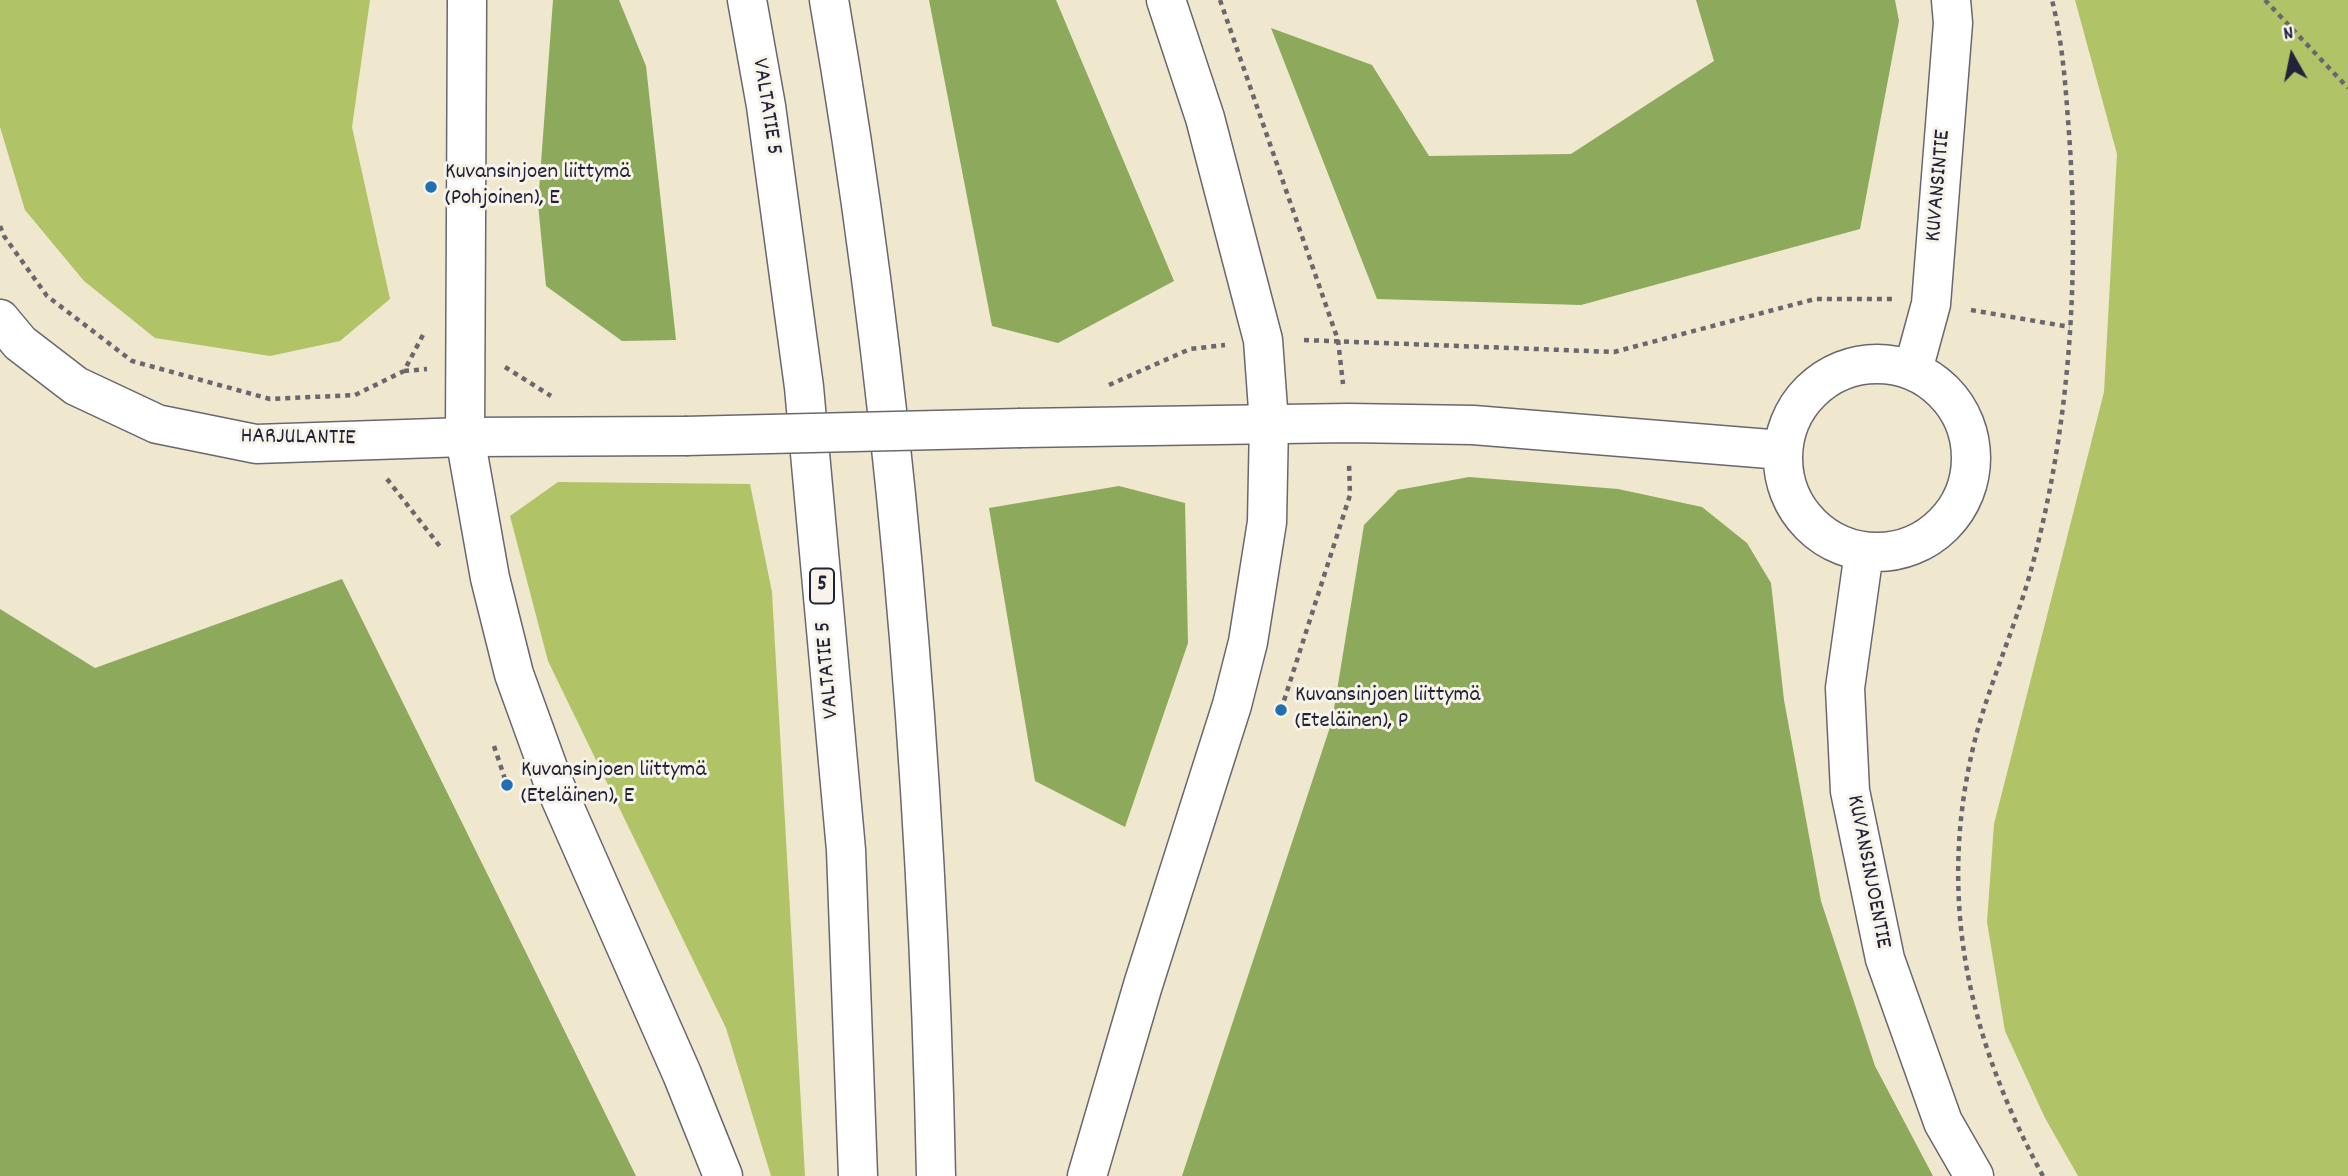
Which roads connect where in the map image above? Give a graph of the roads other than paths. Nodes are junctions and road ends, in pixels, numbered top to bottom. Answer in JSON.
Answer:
{"nodes":[{"id":1,"x":467,"y":0,"type":"edge"},
{"id":2,"x":747,"y":0,"type":"edge"},
{"id":3,"x":829,"y":0,"type":"edge"},
{"id":4,"x":1166,"y":0,"type":"edge"},
{"id":5,"x":1951,"y":0,"type":"edge"},
{"id":6,"x":0,"y":318,"type":"edge"},
{"id":7,"x":1913,"y":370,"type":"junction"},
{"id":8,"x":1269,"y":423,"type":"junction"},
{"id":9,"x":465,"y":437,"type":"junction"},
{"id":10,"x":1782,"y":450,"type":"junction"},
{"id":11,"x":1864,"y":552,"type":"junction"},
{"id":12,"x":723,"y":1176,"type":"edge"},
{"id":13,"x":859,"y":1176,"type":"edge"},
{"id":14,"x":936,"y":1176,"type":"edge"},
{"id":15,"x":1087,"y":1176,"type":"edge"},
{"id":16,"x":1974,"y":1176,"type":"edge"}],
"edges":[{"from":1,"to":9,"type":"main road"},
{"from":2,"to":13,"type":"main road","name":"VALTATIE 5","number":"5"},
{"from":3,"to":14,"type":"main road"},
{"from":4,"to":8,"type":"main road"},
{"from":5,"to":7,"type":"main road","name":"KUVANSINTIE"},
{"from":6,"to":9,"type":"main road","name":"HARJULANTIE"},
{"from":7,"to":10,"type":"main road"},
{"from":7,"to":11,"type":"main road"},
{"from":8,"to":9,"type":"main road","name":"HARJULANTIE","bridge":true},
{"from":8,"to":10,"type":"main road","name":"HARJULANTIE"},
{"from":8,"to":15,"type":"main road"},
{"from":9,"to":12,"type":"main road"},
{"from":10,"to":11,"type":"main road"},
{"from":11,"to":16,"type":"main road","name":"KUVANSINJOENTIE"}]}
